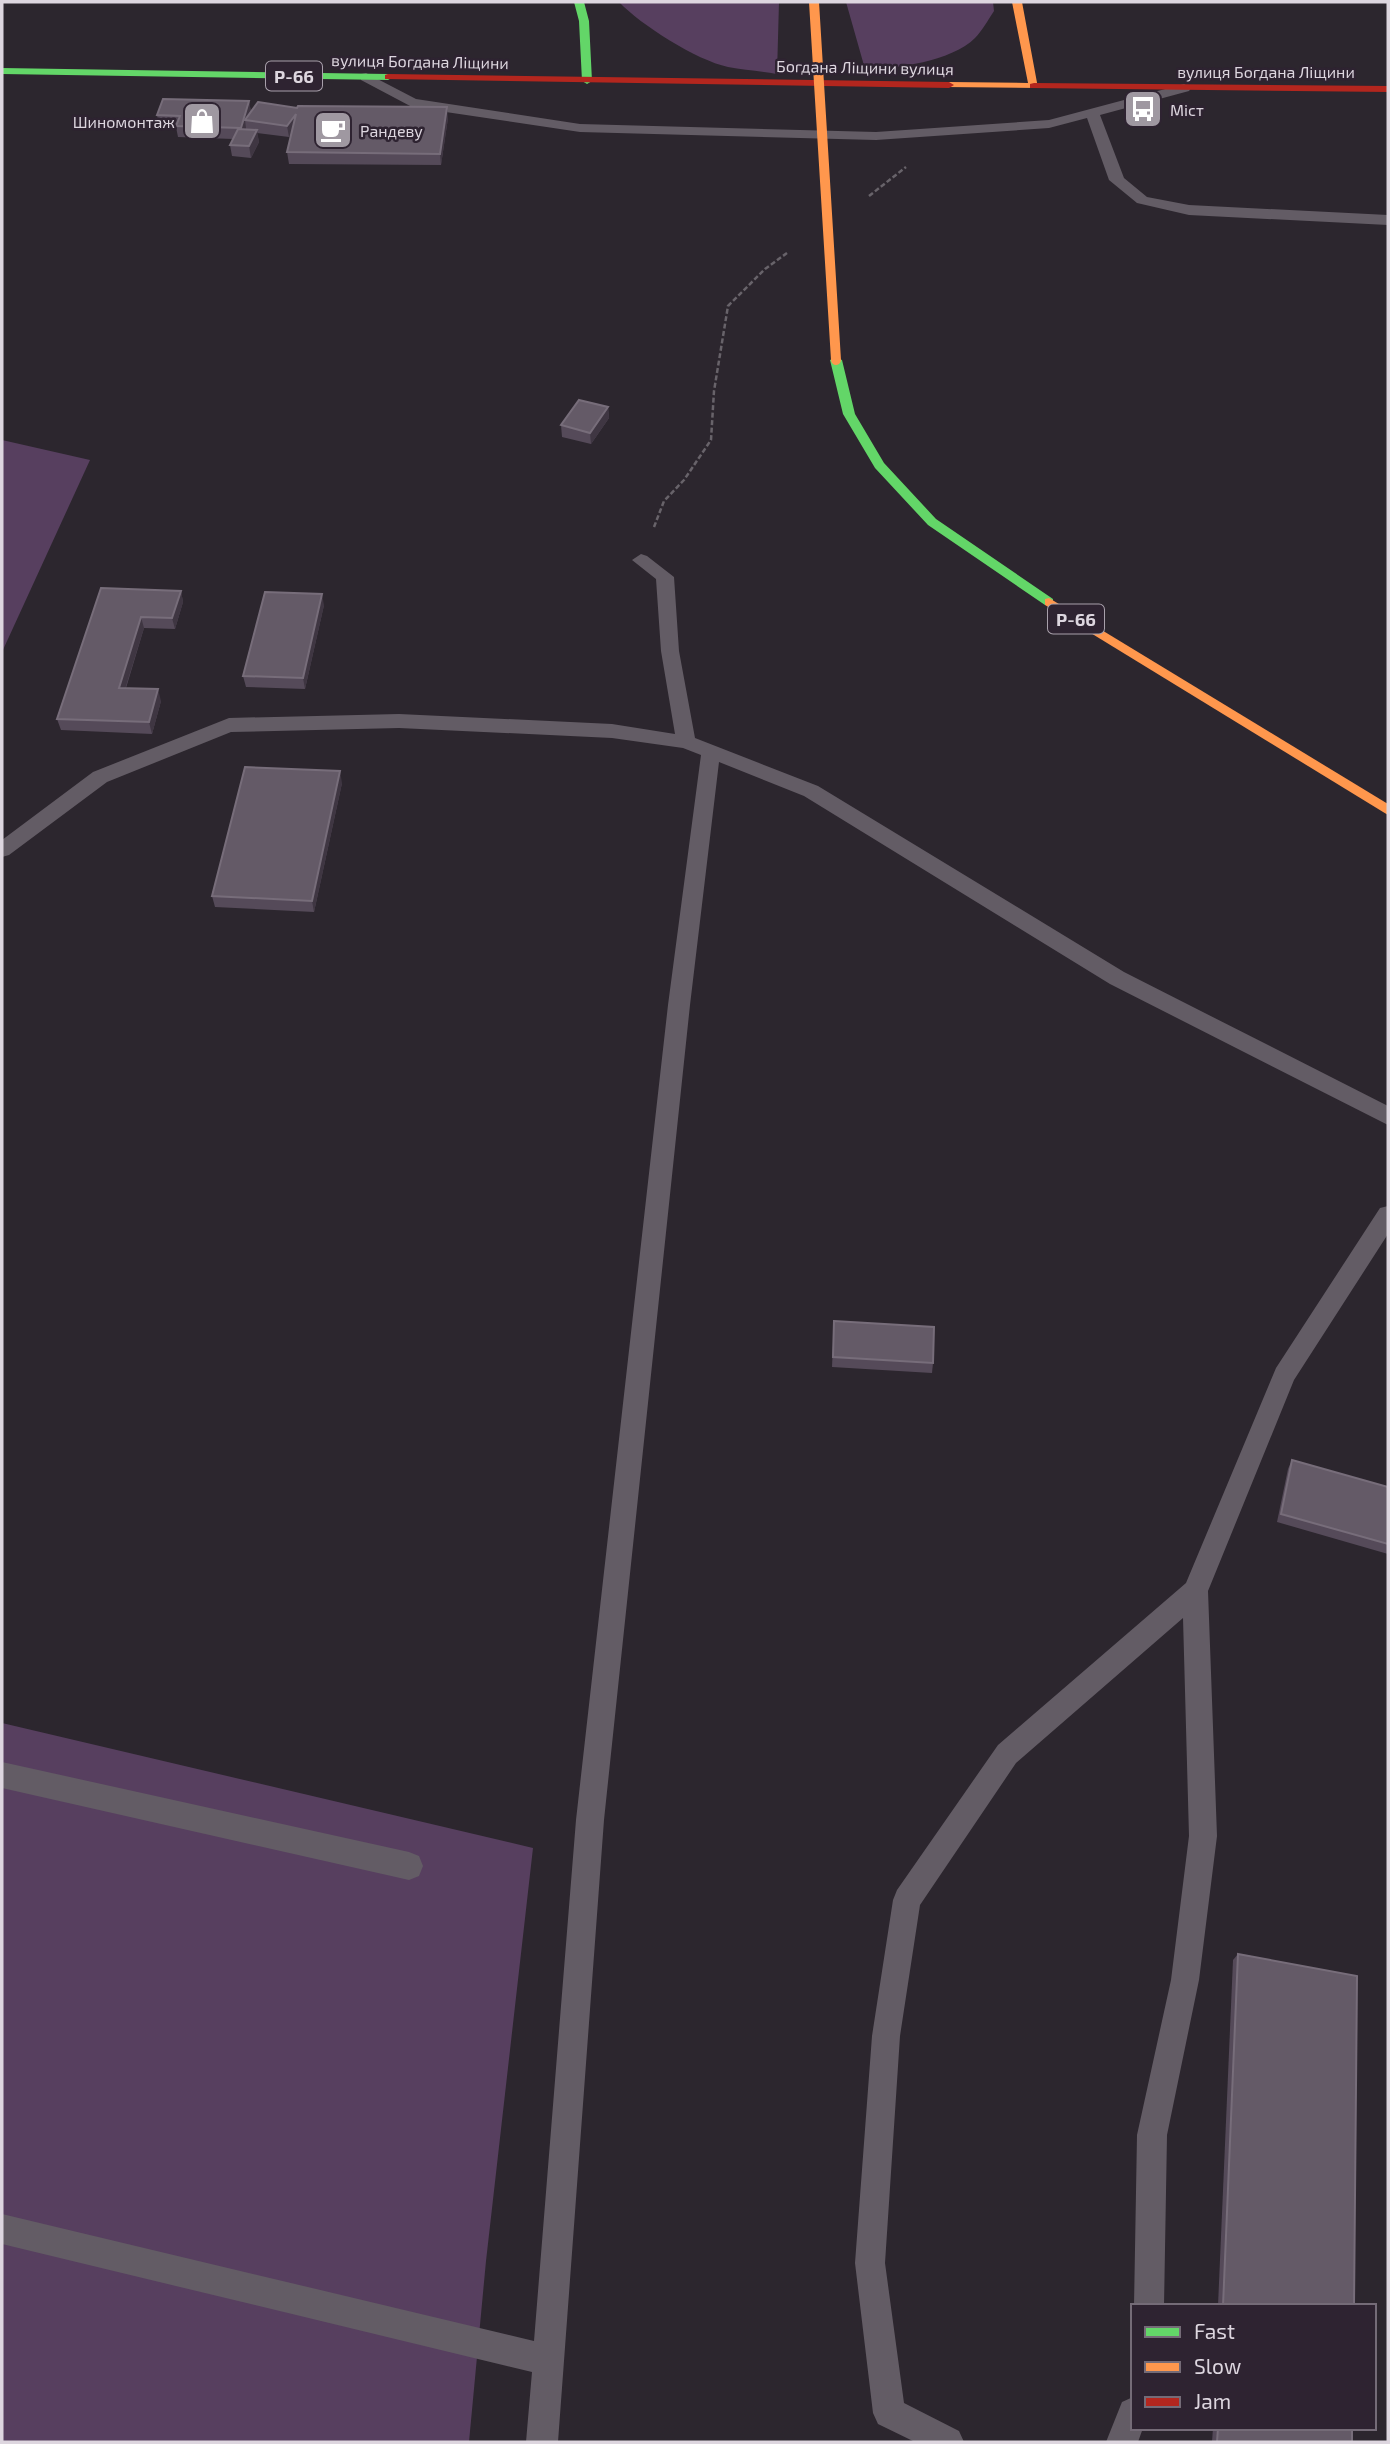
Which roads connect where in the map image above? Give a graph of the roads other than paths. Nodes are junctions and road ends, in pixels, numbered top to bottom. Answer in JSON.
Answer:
{"nodes":[{"id":1,"x":579,"y":2,"type":"edge"},
{"id":2,"x":814,"y":2,"type":"edge"},
{"id":3,"x":1017,"y":2,"type":"edge"},
{"id":4,"x":2,"y":71,"type":"edge"},
{"id":5,"x":366,"y":77,"type":"junction"},
{"id":6,"x":587,"y":81,"type":"junction"},
{"id":7,"x":1034,"y":86,"type":"junction"},
{"id":8,"x":1143,"y":88,"type":"joint"},
{"id":9,"x":1184,"y":88,"type":"junction"},
{"id":10,"x":1388,"y":89,"type":"edge"},
{"id":11,"x":1092,"y":113,"type":"junction"},
{"id":12,"x":1388,"y":220,"type":"edge"},
{"id":13,"x":641,"y":560,"type":"road end"},
{"id":14,"x":686,"y":742,"type":"junction"},
{"id":15,"x":711,"y":751,"type":"junction"},
{"id":16,"x":1388,"y":810,"type":"edge"},
{"id":17,"x":2,"y":850,"type":"edge"},
{"id":18,"x":1388,"y":1116,"type":"edge"},
{"id":19,"x":1388,"y":1215,"type":"edge"},
{"id":20,"x":1195,"y":1591,"type":"junction"},
{"id":21,"x":2,"y":1775,"type":"edge"},
{"id":22,"x":409,"y":1866,"type":"dead end"},
{"id":23,"x":2,"y":2229,"type":"edge"},
{"id":24,"x":1149,"y":2304,"type":"edge"},
{"id":25,"x":548,"y":2360,"type":"junction"},
{"id":26,"x":1131,"y":2418,"type":"edge"},
{"id":27,"x":542,"y":2442,"type":"edge"},
{"id":28,"x":948,"y":2442,"type":"edge"},
{"id":29,"x":1122,"y":2442,"type":"edge"}],
"edges":[{"from":1,"to":6,"type":"main road"},
{"from":2,"to":16,"type":"main road","number":"Р-66","bridge":true},
{"from":3,"to":7,"type":"main road"},
{"from":4,"to":5,"type":"main road","name":"вулиця Богдана Ліщини","number":"Р-66"},
{"from":5,"to":6,"type":"main road","name":"вулиця Богдана Ліщини","number":"Р-66"},
{"from":5,"to":11,"type":"lane"},
{"from":6,"to":7,"type":"main road","name":"Богдана Ліщини вулиця","number":"Р-66"},
{"from":7,"to":8,"type":"main road","name":"Богдана Ліщини вулиця"},
{"from":8,"to":9,"type":"main road","name":"вулиця Богдана Ліщини"},
{"from":9,"to":10,"type":"main road","name":"вулиця Богдана Ліщини"},
{"from":9,"to":11,"type":"lane"},
{"from":11,"to":12,"type":"lane"},
{"from":13,"to":14,"type":"lane"},
{"from":14,"to":15,"type":"lane"},
{"from":14,"to":17,"type":"lane"},
{"from":15,"to":18,"type":"lane"},
{"from":15,"to":25,"type":"lane"},
{"from":19,"to":20,"type":"lane"},
{"from":20,"to":24,"type":"lane"},
{"from":20,"to":28,"type":"lane"},
{"from":21,"to":22,"type":"lane"},
{"from":23,"to":25,"type":"lane"},
{"from":25,"to":27,"type":"lane"},
{"from":26,"to":29,"type":"lane"}]}
